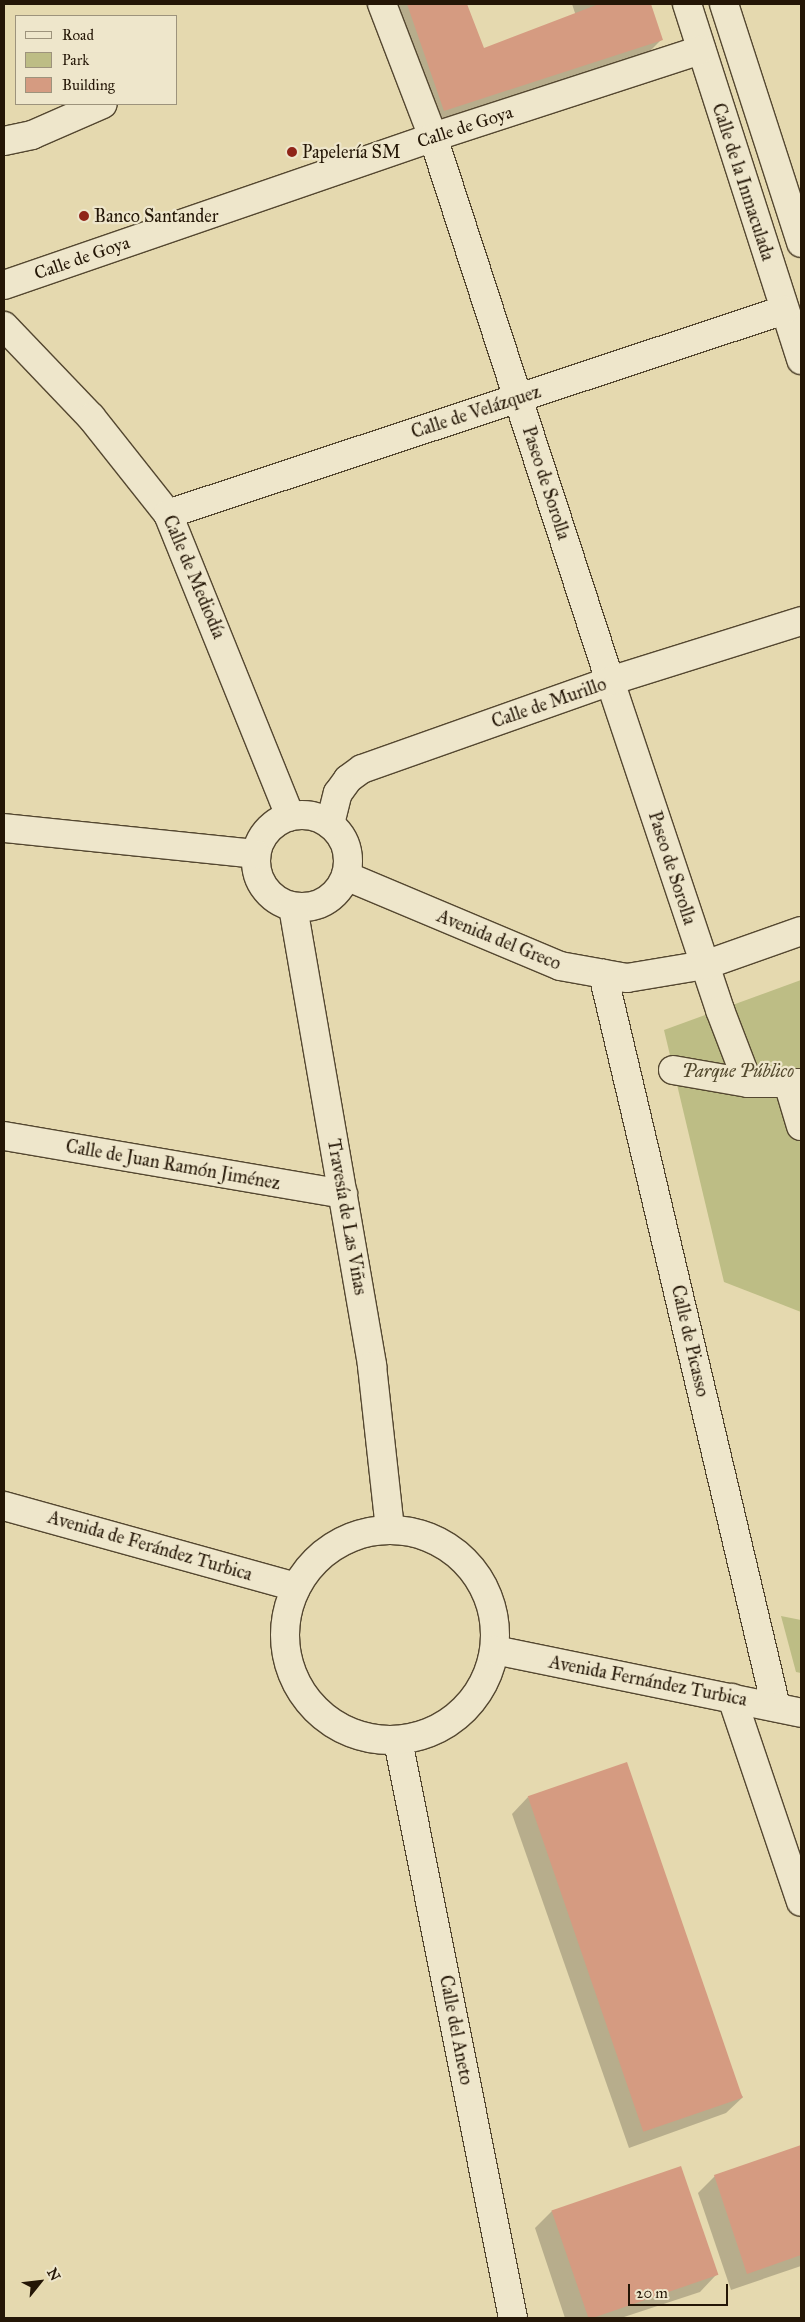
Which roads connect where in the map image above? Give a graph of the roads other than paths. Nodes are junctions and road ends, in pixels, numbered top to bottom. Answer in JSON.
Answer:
{"nodes":[{"id":1,"x":382,"y":4,"type":"edge"},
{"id":2,"x":688,"y":4,"type":"edge"},
{"id":3,"x":724,"y":4,"type":"edge"},
{"id":4,"x":701,"y":50,"type":"junction"},
{"id":5,"x":101,"y":105,"type":"edge"},
{"id":6,"x":433,"y":137,"type":"junction"},
{"id":7,"x":4,"y":141,"type":"edge"},
{"id":8,"x":801,"y":243,"type":"edge"},
{"id":9,"x":4,"y":285,"type":"edge"},
{"id":10,"x":784,"y":310,"type":"junction"},
{"id":11,"x":4,"y":326,"type":"edge"},
{"id":12,"x":801,"y":360,"type":"edge"},
{"id":13,"x":518,"y":398,"type":"junction"},
{"id":14,"x":168,"y":514,"type":"junction"},
{"id":15,"x":801,"y":621,"type":"edge"},
{"id":16,"x":610,"y":681,"type":"junction"},
{"id":17,"x":290,"y":816,"type":"junction"},
{"id":18,"x":330,"y":824,"type":"junction"},
{"id":19,"x":4,"y":828,"type":"edge"},
{"id":20,"x":256,"y":854,"type":"junction"},
{"id":21,"x":346,"y":876,"type":"junction"},
{"id":22,"x":293,"y":907,"type":"junction"},
{"id":23,"x":801,"y":931,"type":"edge"},
{"id":24,"x":704,"y":965,"type":"junction"},
{"id":25,"x":604,"y":974,"type":"junction"},
{"id":26,"x":673,"y":1070,"type":"dead end"},
{"id":27,"x":748,"y":1083,"type":"junction"},
{"id":28,"x":795,"y":1083,"type":"edge"},
{"id":29,"x":801,"y":1126,"type":"edge"},
{"id":30,"x":4,"y":1136,"type":"edge"},
{"id":31,"x":343,"y":1194,"type":"junction"},
{"id":32,"x":4,"y":1506,"type":"edge"},
{"id":33,"x":390,"y":1529,"type":"junction"},
{"id":34,"x":296,"y":1587,"type":"junction"},
{"id":35,"x":495,"y":1650,"type":"junction"},
{"id":36,"x":732,"y":1698,"type":"junction"},
{"id":37,"x":789,"y":1710,"type":"edge"},
{"id":38,"x":398,"y":1741,"type":"junction"},
{"id":39,"x":801,"y":1902,"type":"edge"},
{"id":40,"x":513,"y":2318,"type":"edge"}],
"edges":[{"from":1,"to":6,"type":"street","name":"Paseo de Sorolla"},
{"from":2,"to":4,"type":"street","name":"Calle de la Inmaculada"},
{"from":3,"to":8,"type":"street","name":"Calle de la Inmaculada"},
{"from":4,"to":6,"type":"street","name":"Calle de Goya"},
{"from":4,"to":10,"type":"street","name":"Calle de la Inmaculada"},
{"from":5,"to":7,"type":"street"},
{"from":6,"to":9,"type":"street","name":"Calle de Goya"},
{"from":6,"to":13,"type":"street","name":"Paseo de Sorolla"},
{"from":10,"to":12,"type":"street","name":"Calle de la Inmaculada"},
{"from":10,"to":13,"type":"street","name":"Calle de Velázquez"},
{"from":11,"to":14,"type":"street","name":"Calle de Mediodía"},
{"from":13,"to":14,"type":"street","name":"Calle de Velázquez"},
{"from":13,"to":16,"type":"street","name":"Paseo de Sorolla"},
{"from":14,"to":17,"type":"street","name":"Calle de Mediodía"},
{"from":15,"to":16,"type":"street","name":"Calle de Murillo"},
{"from":16,"to":18,"type":"street","name":"Calle de Murillo"},
{"from":16,"to":24,"type":"street","name":"Paseo de Sorolla"},
{"from":17,"to":18,"type":"street"},
{"from":17,"to":20,"type":"street"},
{"from":18,"to":21,"type":"street"},
{"from":19,"to":20,"type":"street"},
{"from":20,"to":22,"type":"street"},
{"from":21,"to":22,"type":"street"},
{"from":21,"to":25,"type":"street","name":"Avenida del Greco"},
{"from":22,"to":31,"type":"street","name":"Travesía de Las Viñas"},
{"from":23,"to":24,"type":"street","name":"Avenida del Greco"},
{"from":24,"to":25,"type":"street","name":"Avenida del Greco"},
{"from":24,"to":27,"type":"street","name":"Paseo de Sorolla"},
{"from":25,"to":37,"type":"street","name":"Calle de Picasso"},
{"from":26,"to":27,"type":"street"},
{"from":27,"to":28,"type":"street"},
{"from":28,"to":29,"type":"street"},
{"from":30,"to":31,"type":"street","name":"Calle de Juan Ramón Jiménez"},
{"from":31,"to":33,"type":"street","name":"Travesía de Las Viñas"},
{"from":32,"to":34,"type":"street","name":"Avenida de Ferández Turbica"},
{"from":33,"to":34,"type":"street"},
{"from":33,"to":35,"type":"street"},
{"from":34,"to":38,"type":"street"},
{"from":35,"to":36,"type":"street","name":"Avenida Fernández Turbica"},
{"from":35,"to":38,"type":"street"},
{"from":36,"to":37,"type":"street","name":"Avenida Fernández Turbica"},
{"from":36,"to":39,"type":"street"},
{"from":38,"to":40,"type":"street","name":"Calle del Aneto"}]}
